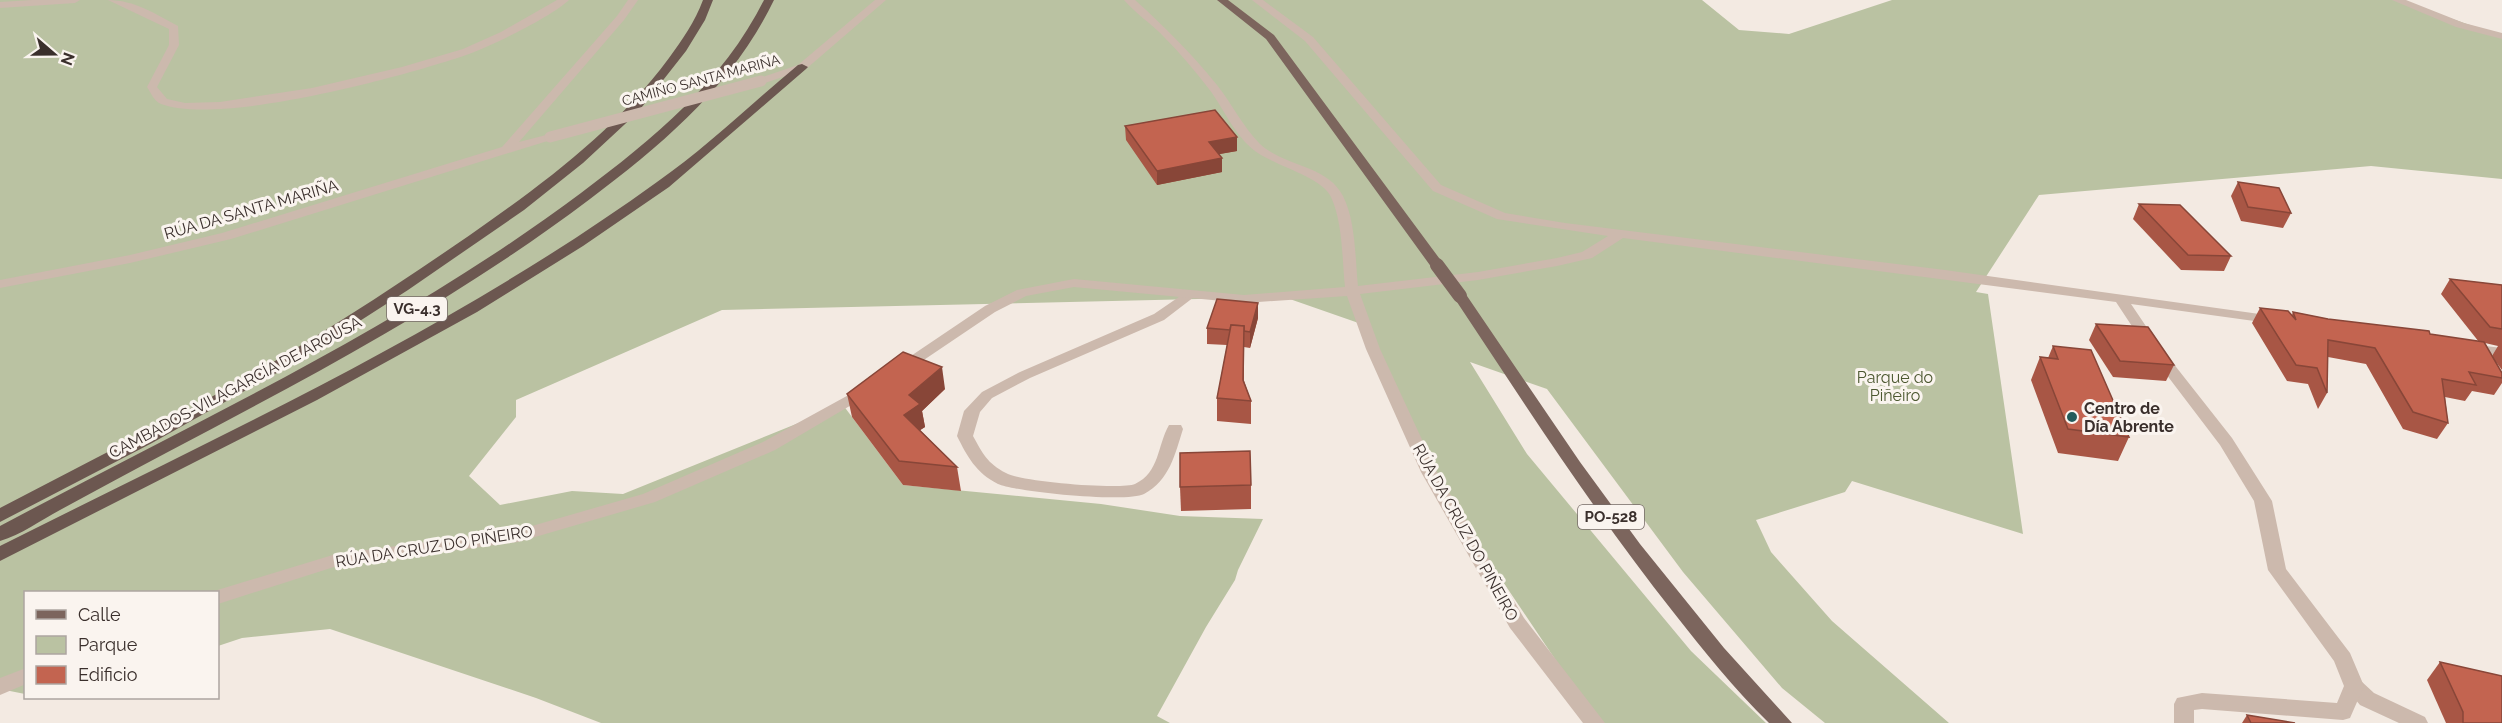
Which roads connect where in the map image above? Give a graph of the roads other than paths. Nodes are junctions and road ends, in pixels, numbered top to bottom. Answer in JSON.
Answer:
{"nodes":[{"id":1,"x":75,"y":0,"type":"edge"},
{"id":2,"x":113,"y":0,"type":"edge"},
{"id":3,"x":564,"y":0,"type":"edge"},
{"id":4,"x":633,"y":0,"type":"edge"},
{"id":5,"x":708,"y":0,"type":"edge"},
{"id":6,"x":769,"y":0,"type":"edge"},
{"id":7,"x":881,"y":0,"type":"edge"},
{"id":8,"x":1129,"y":0,"type":"edge"},
{"id":9,"x":1222,"y":0,"type":"edge"},
{"id":10,"x":1257,"y":0,"type":"edge"},
{"id":11,"x":2397,"y":0,"type":"edge"},
{"id":12,"x":0,"y":4,"type":"edge"},
{"id":13,"x":2502,"y":36,"type":"edge"},
{"id":14,"x":802,"y":67,"type":"junction"},
{"id":15,"x":507,"y":148,"type":"junction"},
{"id":16,"x":1621,"y":234,"type":"junction"},
{"id":17,"x":0,"y":284,"type":"edge"},
{"id":18,"x":1352,"y":291,"type":"junction"},
{"id":19,"x":1189,"y":294,"type":"junction"},
{"id":20,"x":2121,"y":299,"type":"junction"},
{"id":21,"x":2290,"y":322,"type":"edge"},
{"id":22,"x":2455,"y":346,"type":"edge"},
{"id":23,"x":2502,"y":352,"type":"edge"},
{"id":24,"x":1175,"y":429,"type":"dead end"},
{"id":25,"x":0,"y":516,"type":"edge"},
{"id":26,"x":0,"y":534,"type":"edge"},
{"id":27,"x":0,"y":555,"type":"edge"},
{"id":28,"x":219,"y":597,"type":"edge"},
{"id":29,"x":24,"y":676,"type":"edge"},
{"id":30,"x":2354,"y":686,"type":"junction"},
{"id":31,"x":0,"y":687,"type":"edge"},
{"id":32,"x":1595,"y":723,"type":"edge"},
{"id":33,"x":1782,"y":723,"type":"edge"},
{"id":34,"x":2184,"y":723,"type":"edge"},
{"id":35,"x":2418,"y":723,"type":"edge"}],
"edges":[{"from":1,"to":12,"type":"street"},
{"from":2,"to":3,"type":"street"},
{"from":4,"to":15,"type":"street"},
{"from":5,"to":25,"type":"highway"},
{"from":6,"to":26,"type":"highway","name":"CAMBADOS-VILAGARCÍA DE AROUSA","number":"VG-4.3"},
{"from":7,"to":14,"type":"street","name":"CAMIÑO SANTA MARIÑA"},
{"from":8,"to":18,"type":"street","name":"RÚA DA CRUZ DO PIÑEIRO"},
{"from":9,"to":33,"type":"main road","number":"PO-528","bridge":true},
{"from":10,"to":16,"type":"street"},
{"from":11,"to":13,"type":"street"},
{"from":14,"to":15,"type":"street","name":"CAMIÑO SANTA MARIÑA","bridge":true},
{"from":14,"to":27,"type":"highway"},
{"from":15,"to":17,"type":"street","name":"RÚA DA SANTA MARIÑA"},
{"from":16,"to":18,"type":"street","name":"RÚA DA CRUZ DO PIÑEIRO"},
{"from":16,"to":20,"type":"street"},
{"from":18,"to":19,"type":"street","name":"RÚA DA CRUZ DO PIÑEIRO"},
{"from":18,"to":32,"type":"street","name":"RÚA DA CRUZ DO PIÑEIRO"},
{"from":19,"to":24,"type":"street"},
{"from":19,"to":28,"type":"street","name":"RÚA DA CRUZ DO PIÑEIRO"},
{"from":20,"to":21,"type":"street"},
{"from":20,"to":30,"type":"street"},
{"from":22,"to":23,"type":"street"},
{"from":29,"to":31,"type":"street"},
{"from":30,"to":34,"type":"street"},
{"from":30,"to":35,"type":"street"}]}
